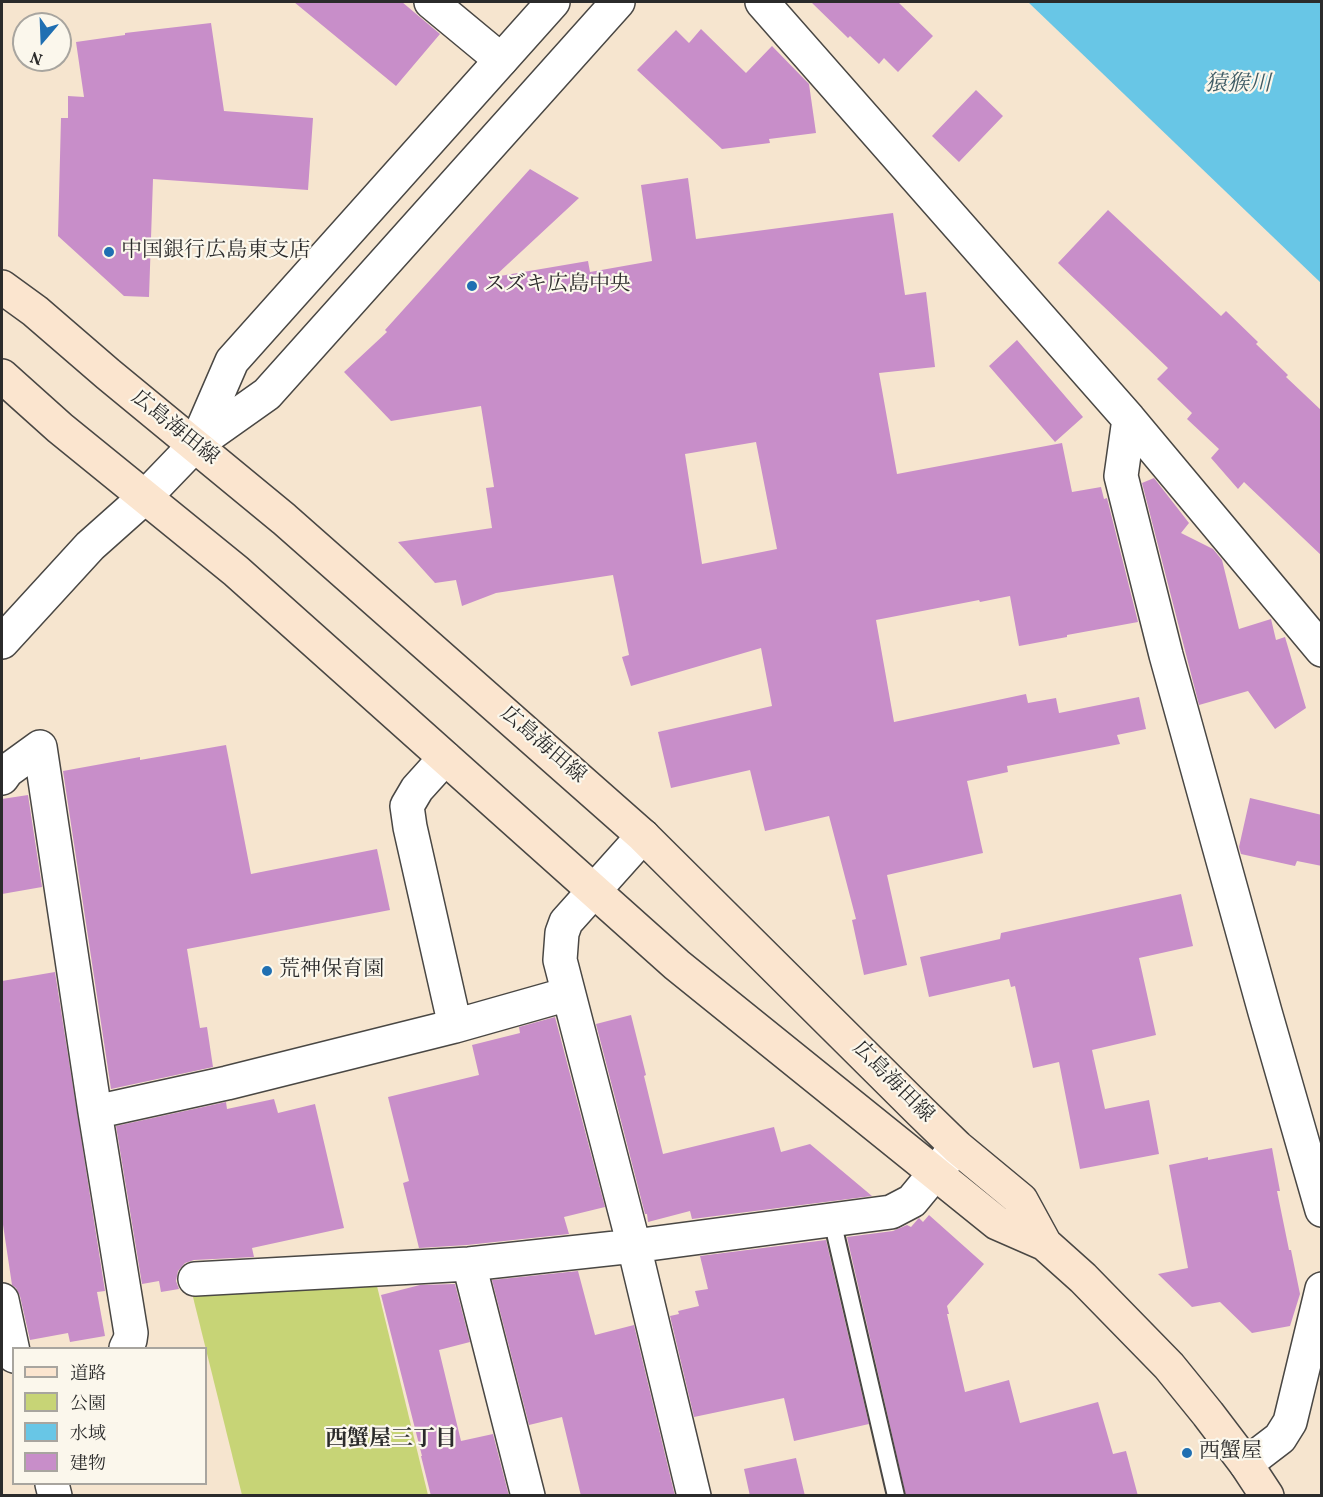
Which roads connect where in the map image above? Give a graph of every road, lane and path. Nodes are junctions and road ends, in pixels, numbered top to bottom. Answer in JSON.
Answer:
{"nodes":[{"id":1,"x":431,"y":2,"type":"edge"},
{"id":2,"x":553,"y":2,"type":"edge"},
{"id":3,"x":618,"y":2,"type":"edge"},
{"id":4,"x":762,"y":2,"type":"edge"},
{"id":5,"x":501,"y":60,"type":"junction"},
{"id":6,"x":2,"y":287,"type":"edge"},
{"id":7,"x":2,"y":376,"type":"edge"},
{"id":8,"x":1129,"y":419,"type":"junction"},
{"id":9,"x":195,"y":445,"type":"junction"},
{"id":10,"x":145,"y":497,"type":"junction"},
{"id":11,"x":2,"y":642,"type":"edge"},
{"id":12,"x":1322,"y":650,"type":"edge"},
{"id":13,"x":445,"y":758,"type":"junction"},
{"id":14,"x":2,"y":778,"type":"edge"},
{"id":15,"x":644,"y":836,"type":"junction"},
{"id":16,"x":594,"y":891,"type":"junction"},
{"id":17,"x":568,"y":994,"type":"junction"},
{"id":18,"x":455,"y":1026,"type":"junction"},
{"id":19,"x":95,"y":1112,"type":"junction"},
{"id":20,"x":957,"y":1147,"type":"junction"},
{"id":21,"x":935,"y":1173,"type":"junction"},
{"id":22,"x":1322,"y":1210,"type":"edge"},
{"id":23,"x":832,"y":1220,"type":"junction"},
{"id":24,"x":1045,"y":1244,"type":"junction"},
{"id":25,"x":634,"y":1246,"type":"junction"},
{"id":26,"x":468,"y":1264,"type":"junction"},
{"id":27,"x":195,"y":1279,"type":"dead end"},
{"id":28,"x":1322,"y":1288,"type":"edge"},
{"id":29,"x":2,"y":1300,"type":"edge"},
{"id":30,"x":12,"y":1347,"type":"edge"},
{"id":31,"x":126,"y":1347,"type":"edge"},
{"id":32,"x":1246,"y":1464,"type":"junction"},
{"id":33,"x":528,"y":1496,"type":"edge"},
{"id":34,"x":694,"y":1496,"type":"edge"},
{"id":35,"x":896,"y":1496,"type":"edge"},
{"id":36,"x":1266,"y":1496,"type":"edge"}],
"edges":[{"from":1,"to":5,"type":"street"},
{"from":2,"to":5,"type":"street"},
{"from":3,"to":9,"type":"street"},
{"from":4,"to":8,"type":"street"},
{"from":5,"to":9,"type":"street"},
{"from":6,"to":9,"type":"main road","name":"広島海田線"},
{"from":7,"to":10,"type":"main road","name":"広島海田線"},
{"from":8,"to":12,"type":"street"},
{"from":8,"to":22,"type":"street"},
{"from":9,"to":10,"type":"street"},
{"from":9,"to":15,"type":"main road","name":"広島海田線"},
{"from":10,"to":11,"type":"street"},
{"from":10,"to":13,"type":"main road","name":"広島海田線"},
{"from":13,"to":16,"type":"main road","name":"広島海田線"},
{"from":13,"to":18,"type":"street"},
{"from":14,"to":19,"type":"street"},
{"from":15,"to":16,"type":"street"},
{"from":15,"to":20,"type":"main road","name":"広島海田線"},
{"from":16,"to":17,"type":"street"},
{"from":16,"to":21,"type":"main road","name":"広島海田線"},
{"from":17,"to":18,"type":"street"},
{"from":17,"to":25,"type":"street"},
{"from":18,"to":19,"type":"street"},
{"from":19,"to":31,"type":"street"},
{"from":20,"to":21,"type":"street"},
{"from":20,"to":24,"type":"main road","name":"広島海田線"},
{"from":21,"to":23,"type":"street"},
{"from":21,"to":24,"type":"main road","name":"広島海田線"},
{"from":23,"to":25,"type":"street"},
{"from":23,"to":35,"type":"lane"},
{"from":24,"to":32,"type":"main road","name":"広島海田線"},
{"from":25,"to":26,"type":"street"},
{"from":25,"to":34,"type":"street"},
{"from":26,"to":27,"type":"street"},
{"from":26,"to":33,"type":"street"},
{"from":28,"to":32,"type":"street"},
{"from":29,"to":30,"type":"street"},
{"from":32,"to":36,"type":"main road","name":"広島海田線"}]}
